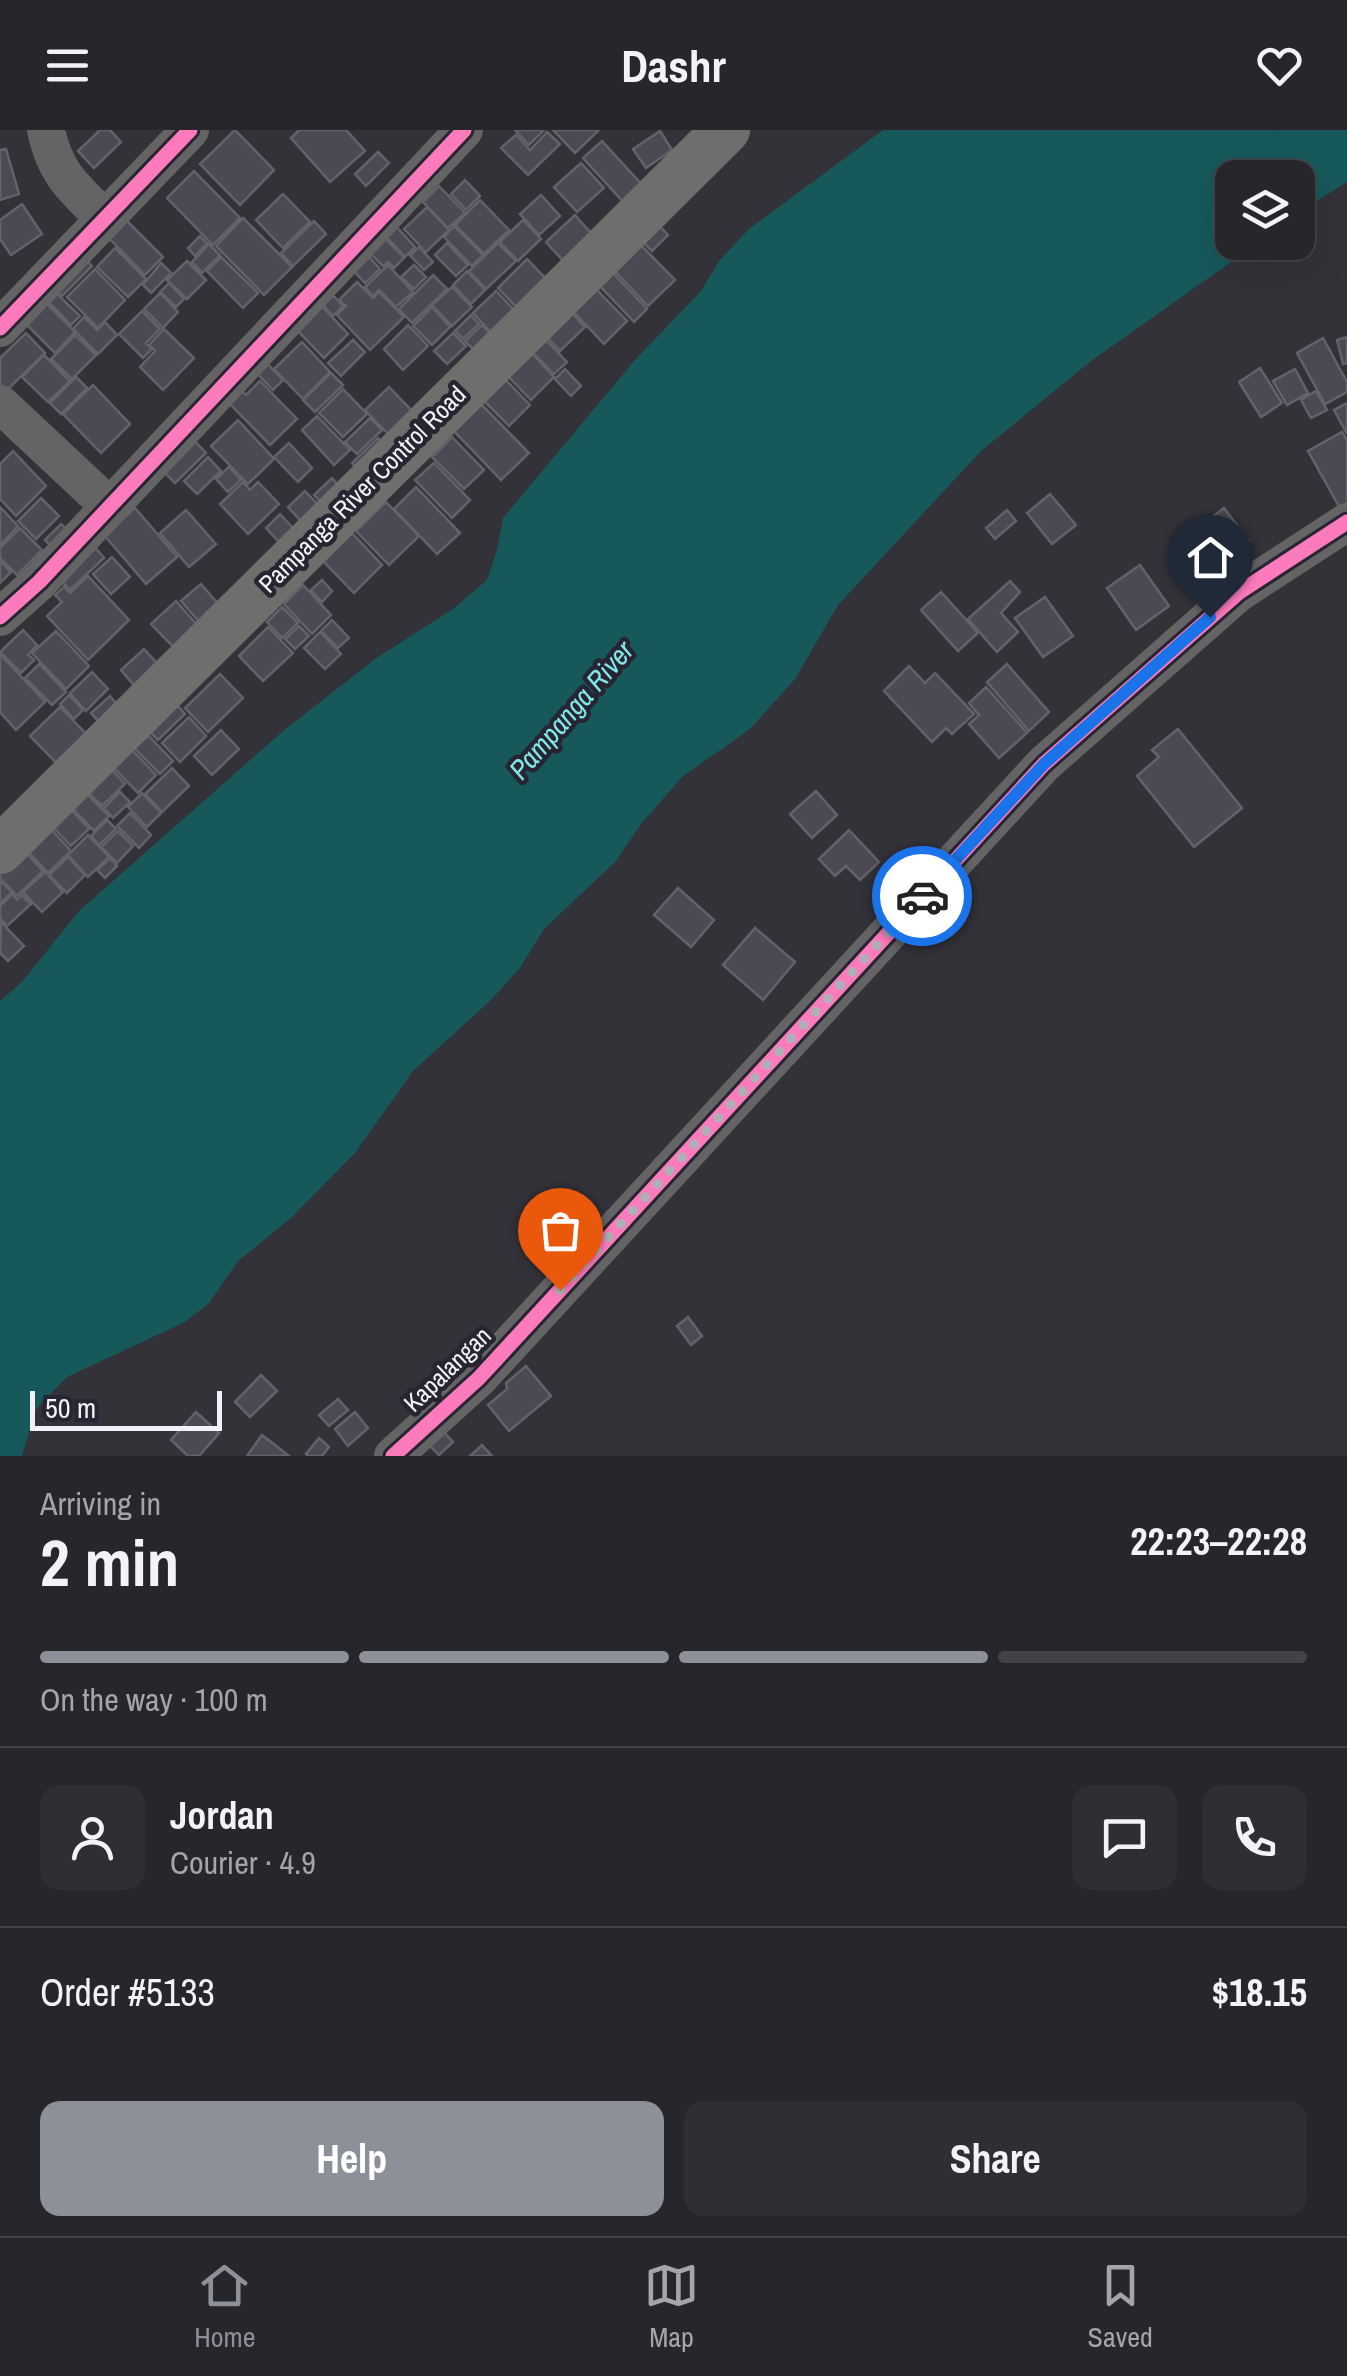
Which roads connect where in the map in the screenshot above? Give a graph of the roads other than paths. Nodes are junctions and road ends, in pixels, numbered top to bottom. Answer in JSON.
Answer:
{"nodes":[{"id":1,"x":46,"y":130,"type":"edge"},
{"id":2,"x":190,"y":130,"type":"edge"},
{"id":3,"x":464,"y":130,"type":"edge"},
{"id":4,"x":726,"y":130,"type":"edge"},
{"id":5,"x":104,"y":218,"type":"junction"},
{"id":6,"x":0,"y":328,"type":"edge"},
{"id":7,"x":0,"y":404,"type":"edge"},
{"id":8,"x":108,"y":504,"type":"junction"},
{"id":9,"x":1347,"y":522,"type":"edge"},
{"id":10,"x":0,"y":617,"type":"edge"},
{"id":11,"x":0,"y":850,"type":"edge"},
{"id":12,"x":393,"y":1456,"type":"edge"}],
"edges":[{"from":1,"to":5,"type":"street"},
{"from":2,"to":5,"type":"street"},
{"from":3,"to":8,"type":"street"},
{"from":4,"to":11,"type":"main road","name":"Pampanga River Control Road"},
{"from":5,"to":6,"type":"street"},
{"from":7,"to":8,"type":"street"},
{"from":8,"to":10,"type":"street"},
{"from":9,"to":12,"type":"street","name":"Kapalangan"}]}
